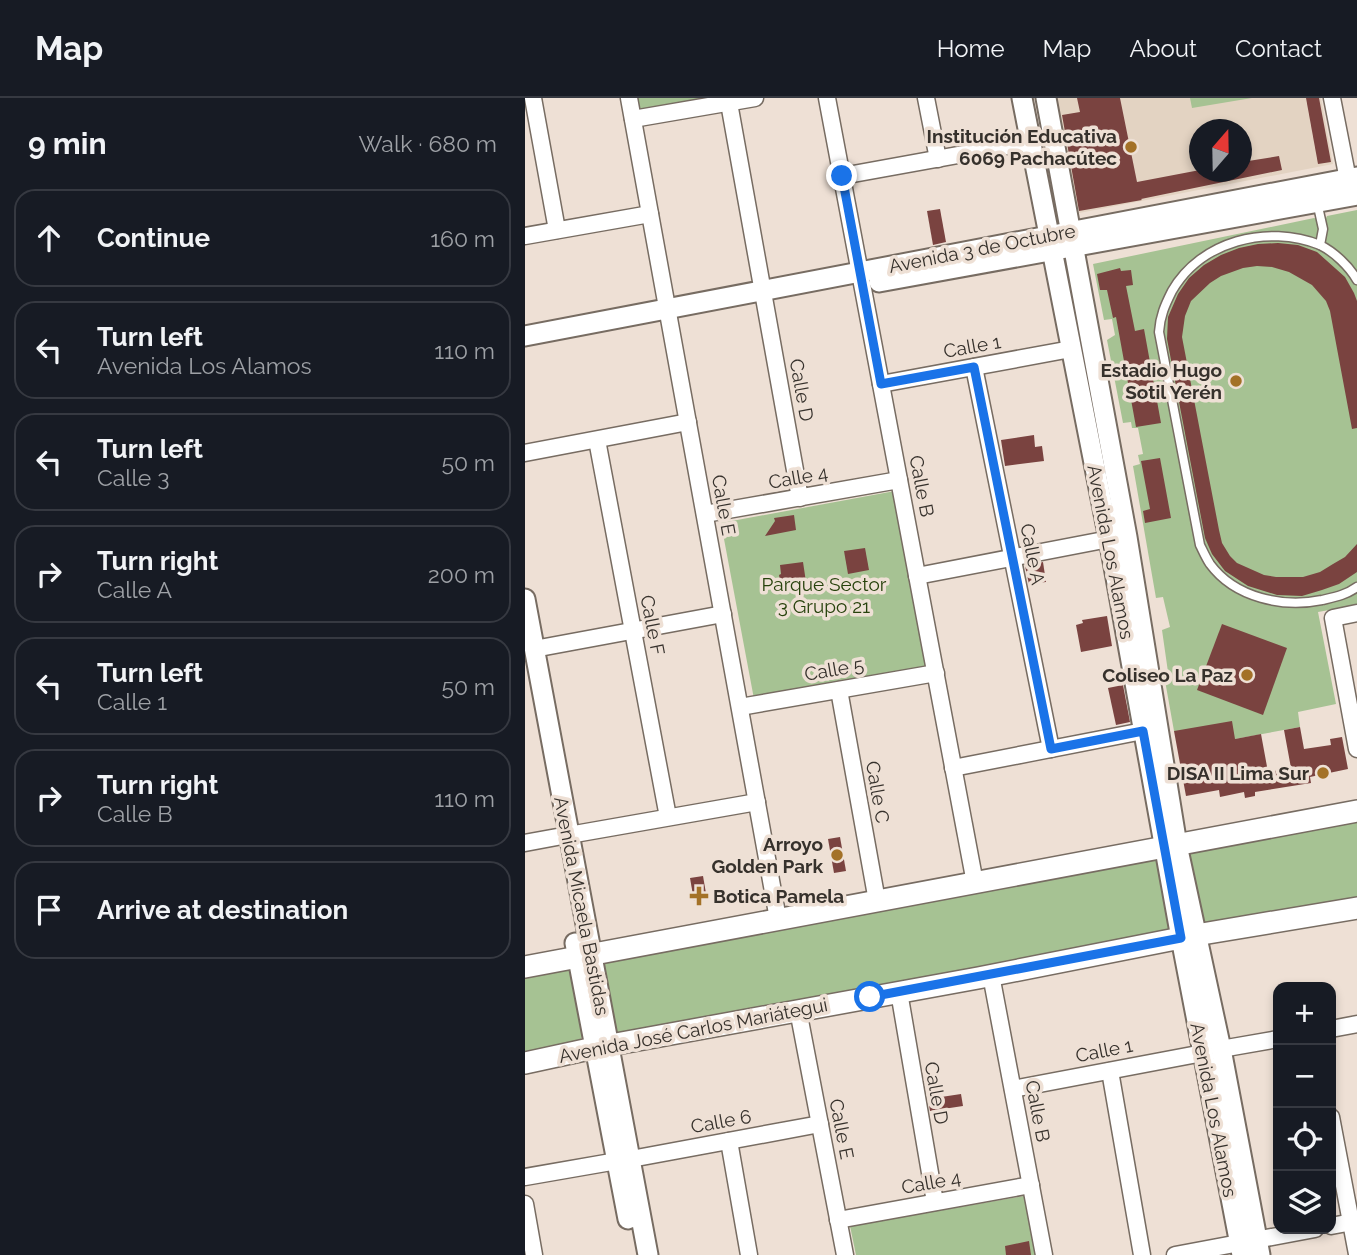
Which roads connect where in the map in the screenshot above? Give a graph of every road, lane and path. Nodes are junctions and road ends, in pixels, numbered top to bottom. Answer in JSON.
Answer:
{"nodes":[{"id":1,"x":533,"y":98,"type":"edge"},
{"id":2,"x":629,"y":98,"type":"edge"},
{"id":3,"x":755,"y":98,"type":"edge"},
{"id":4,"x":827,"y":98,"type":"edge"},
{"id":5,"x":926,"y":98,"type":"edge"},
{"id":6,"x":1022,"y":98,"type":"edge"},
{"id":7,"x":1046,"y":98,"type":"edge"},
{"id":8,"x":1332,"y":98,"type":"edge"},
{"id":9,"x":729,"y":103,"type":"junction"},
{"id":10,"x":633,"y":119,"type":"junction"},
{"id":11,"x":1030,"y":142,"type":"junction"},
{"id":12,"x":938,"y":159,"type":"junction"},
{"id":13,"x":842,"y":176,"type":"junction"},
{"id":14,"x":1353,"y":187,"type":"edge"},
{"id":15,"x":1317,"y":202,"type":"junction"},
{"id":16,"x":650,"y":214,"type":"junction"},
{"id":17,"x":557,"y":230,"type":"junction"},
{"id":18,"x":525,"y":236,"type":"edge"},
{"id":19,"x":1073,"y":238,"type":"junction"},
{"id":20,"x":1050,"y":242,"type":"junction"},
{"id":21,"x":1320,"y":245,"type":"junction"},
{"id":22,"x":861,"y":279,"type":"junction"},
{"id":23,"x":1357,"y":279,"type":"edge"},
{"id":24,"x":764,"y":297,"type":"junction"},
{"id":25,"x":669,"y":315,"type":"junction"},
{"id":26,"x":525,"y":336,"type":"edge"},
{"id":27,"x":525,"y":349,"type":"edge"},
{"id":28,"x":1071,"y":349,"type":"junction"},
{"id":29,"x":974,"y":367,"type":"junction"},
{"id":30,"x":881,"y":384,"type":"junction"},
{"id":31,"x":688,"y":422,"type":"junction"},
{"id":32,"x":597,"y":440,"type":"junction"},
{"id":33,"x":525,"y":453,"type":"edge"},
{"id":34,"x":899,"y":480,"type":"junction"},
{"id":35,"x":800,"y":498,"type":"junction"},
{"id":36,"x":705,"y":514,"type":"junction"},
{"id":37,"x":1109,"y":539,"type":"junction"},
{"id":38,"x":1013,"y":557,"type":"junction"},
{"id":39,"x":917,"y":576,"type":"junction"},
{"id":40,"x":1357,"y":587,"type":"edge"},
{"id":41,"x":525,"y":599,"type":"edge"},
{"id":42,"x":1357,"y":613,"type":"edge"},
{"id":43,"x":723,"y":614,"type":"junction"},
{"id":44,"x":632,"y":630,"type":"junction"},
{"id":45,"x":529,"y":657,"type":"edge"},
{"id":46,"x":936,"y":673,"type":"junction"},
{"id":47,"x":839,"y":690,"type":"junction"},
{"id":48,"x":740,"y":707,"type":"junction"},
{"id":49,"x":1147,"y":719,"type":"junction"},
{"id":50,"x":1051,"y":749,"type":"junction"},
{"id":51,"x":1357,"y":749,"type":"edge"},
{"id":52,"x":953,"y":768,"type":"junction"},
{"id":53,"x":757,"y":802,"type":"junction"},
{"id":54,"x":1357,"y":811,"type":"edge"},
{"id":55,"x":668,"y":817,"type":"junction"},
{"id":56,"x":563,"y":836,"type":"junction"},
{"id":57,"x":525,"y":843,"type":"edge"},
{"id":58,"x":1171,"y":846,"type":"junction"},
{"id":59,"x":975,"y":883,"type":"junction"},
{"id":60,"x":877,"y":901,"type":"junction"},
{"id":61,"x":1357,"y":908,"type":"edge"},
{"id":62,"x":778,"y":919,"type":"junction"},
{"id":63,"x":1189,"y":937,"type":"junction"},
{"id":64,"x":584,"y":955,"type":"junction"},
{"id":65,"x":525,"y":967,"type":"edge"},
{"id":66,"x":991,"y":975,"type":"junction"},
{"id":67,"x":899,"y":992,"type":"junction"},
{"id":68,"x":798,"y":1010,"type":"junction"},
{"id":69,"x":1357,"y":1024,"type":"edge"},
{"id":70,"x":1336,"y":1028,"type":"edge"},
{"id":71,"x":1273,"y":1040,"type":"edge"},
{"id":72,"x":602,"y":1046,"type":"junction"},
{"id":73,"x":1212,"y":1051,"type":"junction"},
{"id":74,"x":525,"y":1063,"type":"edge"},
{"id":75,"x":1110,"y":1071,"type":"junction"},
{"id":76,"x":1013,"y":1089,"type":"junction"},
{"id":77,"x":820,"y":1124,"type":"junction"},
{"id":78,"x":729,"y":1140,"type":"junction"},
{"id":79,"x":1336,"y":1140,"type":"edge"},
{"id":80,"x":624,"y":1160,"type":"junction"},
{"id":81,"x":525,"y":1177,"type":"edge"},
{"id":82,"x":1031,"y":1185,"type":"junction"},
{"id":83,"x":935,"y":1202,"type":"junction"},
{"id":84,"x":525,"y":1204,"type":"edge"},
{"id":85,"x":838,"y":1220,"type":"junction"},
{"id":86,"x":1354,"y":1221,"type":"edge"},
{"id":87,"x":1336,"y":1225,"type":"edge"},
{"id":88,"x":1298,"y":1234,"type":"edge"},
{"id":89,"x":1249,"y":1248,"type":"edge"},
{"id":90,"x":1357,"y":1254,"type":"edge"},
{"id":91,"x":534,"y":1255,"type":"edge"},
{"id":92,"x":635,"y":1255,"type":"edge"},
{"id":93,"x":648,"y":1255,"type":"edge"},
{"id":94,"x":749,"y":1255,"type":"edge"},
{"id":95,"x":845,"y":1255,"type":"edge"},
{"id":96,"x":1044,"y":1255,"type":"edge"},
{"id":97,"x":1142,"y":1255,"type":"edge"},
{"id":98,"x":1175,"y":1255,"type":"edge"}],
"edges":[{"from":1,"to":17,"type":"street"},
{"from":2,"to":10,"type":"street","name":"Calle E"},
{"from":3,"to":9,"type":"street"},
{"from":4,"to":13,"type":"street","name":"Calle B"},
{"from":5,"to":12,"type":"street"},
{"from":6,"to":11,"type":"street","name":"Avenida Los Alamos"},
{"from":7,"to":19,"type":"street","name":"Avenida Los Alamos"},
{"from":8,"to":14,"type":"street"},
{"from":9,"to":10,"type":"street"},
{"from":9,"to":24,"type":"street"},
{"from":10,"to":16,"type":"street","name":"Calle E"},
{"from":11,"to":12,"type":"street"},
{"from":11,"to":20,"type":"street","name":"Avenida Los Alamos"},
{"from":12,"to":13,"type":"street"},
{"from":13,"to":22,"type":"street","name":"Calle B"},
{"from":14,"to":15,"type":"street","name":"Avenida 3 de Octubre"},
{"from":14,"to":19,"type":"street","name":"Avenida 3 de Octubre"},
{"from":15,"to":19,"type":"street","name":"Avenida 3 de Octubre"},
{"from":15,"to":21,"type":"lane"},
{"from":16,"to":17,"type":"street"},
{"from":16,"to":25,"type":"street","name":"Calle E"},
{"from":17,"to":18,"type":"street"},
{"from":19,"to":20,"type":"street","name":"Avenida 3 de Octubre"},
{"from":19,"to":49,"type":"street","name":"Avenida Los Alamos"},
{"from":20,"to":22,"type":"street","name":"Avenida 3 de Octubre"},
{"from":20,"to":28,"type":"street","name":"Avenida Los Alamos"},
{"from":21,"to":23,"type":"lane"},
{"from":21,"to":40,"type":"lane"},
{"from":22,"to":24,"type":"street","name":"Avenida 3 de Octubre"},
{"from":22,"to":30,"type":"street","name":"Calle B"},
{"from":24,"to":25,"type":"street","name":"Avenida 3 de Octubre"},
{"from":24,"to":35,"type":"street","name":"Calle D"},
{"from":25,"to":26,"type":"street","name":"Avenida 3 de Octubre"},
{"from":25,"to":27,"type":"street","name":"Avenida 3 de Octubre"},
{"from":25,"to":31,"type":"street","name":"Calle E"},
{"from":28,"to":29,"type":"street","name":"Calle 1"},
{"from":28,"to":37,"type":"street","name":"Avenida Los Alamos"},
{"from":29,"to":30,"type":"street","name":"Calle 1"},
{"from":29,"to":38,"type":"street","name":"Calle A"},
{"from":30,"to":34,"type":"street","name":"Calle B"},
{"from":31,"to":32,"type":"street"},
{"from":31,"to":36,"type":"street","name":"Calle E"},
{"from":32,"to":33,"type":"street"},
{"from":32,"to":44,"type":"street","name":"Calle F"},
{"from":34,"to":35,"type":"street","name":"Calle 4"},
{"from":34,"to":39,"type":"street","name":"Calle B"},
{"from":35,"to":36,"type":"street","name":"Calle 4"},
{"from":36,"to":43,"type":"street","name":"Calle E"},
{"from":37,"to":38,"type":"street"},
{"from":37,"to":49,"type":"street","name":"Avenida Los Alamos"},
{"from":38,"to":39,"type":"street"},
{"from":38,"to":50,"type":"street","name":"Calle A"},
{"from":39,"to":46,"type":"street","name":"Calle B"},
{"from":41,"to":45,"type":"street","name":"Avenida Micaela Bastidas"},
{"from":42,"to":51,"type":"street"},
{"from":43,"to":44,"type":"street"},
{"from":43,"to":48,"type":"street","name":"Calle E"},
{"from":44,"to":45,"type":"street"},
{"from":44,"to":55,"type":"street","name":"Calle F"},
{"from":45,"to":56,"type":"street","name":"Avenida Micaela Bastidas"},
{"from":46,"to":47,"type":"street","name":"Calle 5"},
{"from":46,"to":52,"type":"street","name":"Calle B"},
{"from":47,"to":48,"type":"street","name":"Calle 5"},
{"from":47,"to":60,"type":"street","name":"Calle C"},
{"from":48,"to":53,"type":"street","name":"Calle E"},
{"from":49,"to":50,"type":"street"},
{"from":49,"to":58,"type":"street","name":"Avenida Los Alamos"},
{"from":50,"to":52,"type":"street"},
{"from":52,"to":59,"type":"street","name":"Calle B"},
{"from":53,"to":55,"type":"street"},
{"from":53,"to":62,"type":"street","name":"Calle E"},
{"from":54,"to":58,"type":"main road"},
{"from":55,"to":56,"type":"street"},
{"from":56,"to":57,"type":"street"},
{"from":56,"to":64,"type":"street","name":"Avenida Micaela Bastidas"},
{"from":58,"to":59,"type":"main road"},
{"from":58,"to":63,"type":"street","name":"Avenida Los Alamos"},
{"from":59,"to":60,"type":"main road"},
{"from":60,"to":62,"type":"main road"},
{"from":61,"to":63,"type":"main road","name":"Avenida José Carlos Mariátegui"},
{"from":62,"to":64,"type":"main road"},
{"from":63,"to":66,"type":"main road","name":"Avenida José Carlos Mariátegui"},
{"from":63,"to":73,"type":"street","name":"Avenida Los Alamos"},
{"from":64,"to":65,"type":"main road"},
{"from":64,"to":72,"type":"street","name":"Avenida Micaela Bastidas"},
{"from":66,"to":67,"type":"main road","name":"Avenida José Carlos Mariátegui"},
{"from":66,"to":76,"type":"street","name":"Calle B"},
{"from":67,"to":68,"type":"main road","name":"Avenida José Carlos Mariátegui"},
{"from":67,"to":83,"type":"street","name":"Calle D"},
{"from":68,"to":72,"type":"main road","name":"Avenida José Carlos Mariátegui"},
{"from":68,"to":77,"type":"street","name":"Calle E"},
{"from":69,"to":70,"type":"street"},
{"from":71,"to":73,"type":"street"},
{"from":72,"to":74,"type":"main road","name":"Avenida José Carlos Mariátegui"},
{"from":72,"to":80,"type":"street","name":"Avenida Micaela Bastidas"},
{"from":73,"to":75,"type":"street","name":"Calle 1"},
{"from":73,"to":89,"type":"street","name":"Avenida Los Alamos"},
{"from":75,"to":76,"type":"street","name":"Calle 1"},
{"from":75,"to":97,"type":"street"},
{"from":76,"to":82,"type":"street","name":"Calle B"},
{"from":77,"to":78,"type":"street","name":"Calle 6"},
{"from":77,"to":85,"type":"street","name":"Calle E"},
{"from":78,"to":80,"type":"street","name":"Calle 6"},
{"from":78,"to":94,"type":"street"},
{"from":79,"to":86,"type":"street"},
{"from":80,"to":81,"type":"street","name":"Calle 6"},
{"from":80,"to":92,"type":"street","name":"Avenida Micaela Bastidas"},
{"from":80,"to":93,"type":"street","name":"Avenida Micaela Bastidas"},
{"from":82,"to":83,"type":"street","name":"Calle 4"},
{"from":82,"to":96,"type":"street","name":"Calle B"},
{"from":83,"to":85,"type":"street","name":"Calle 4"},
{"from":84,"to":91,"type":"street"},
{"from":85,"to":95,"type":"street","name":"Calle E"},
{"from":86,"to":87,"type":"street"},
{"from":86,"to":90,"type":"street"},
{"from":88,"to":89,"type":"street"},
{"from":89,"to":98,"type":"street"}]}
